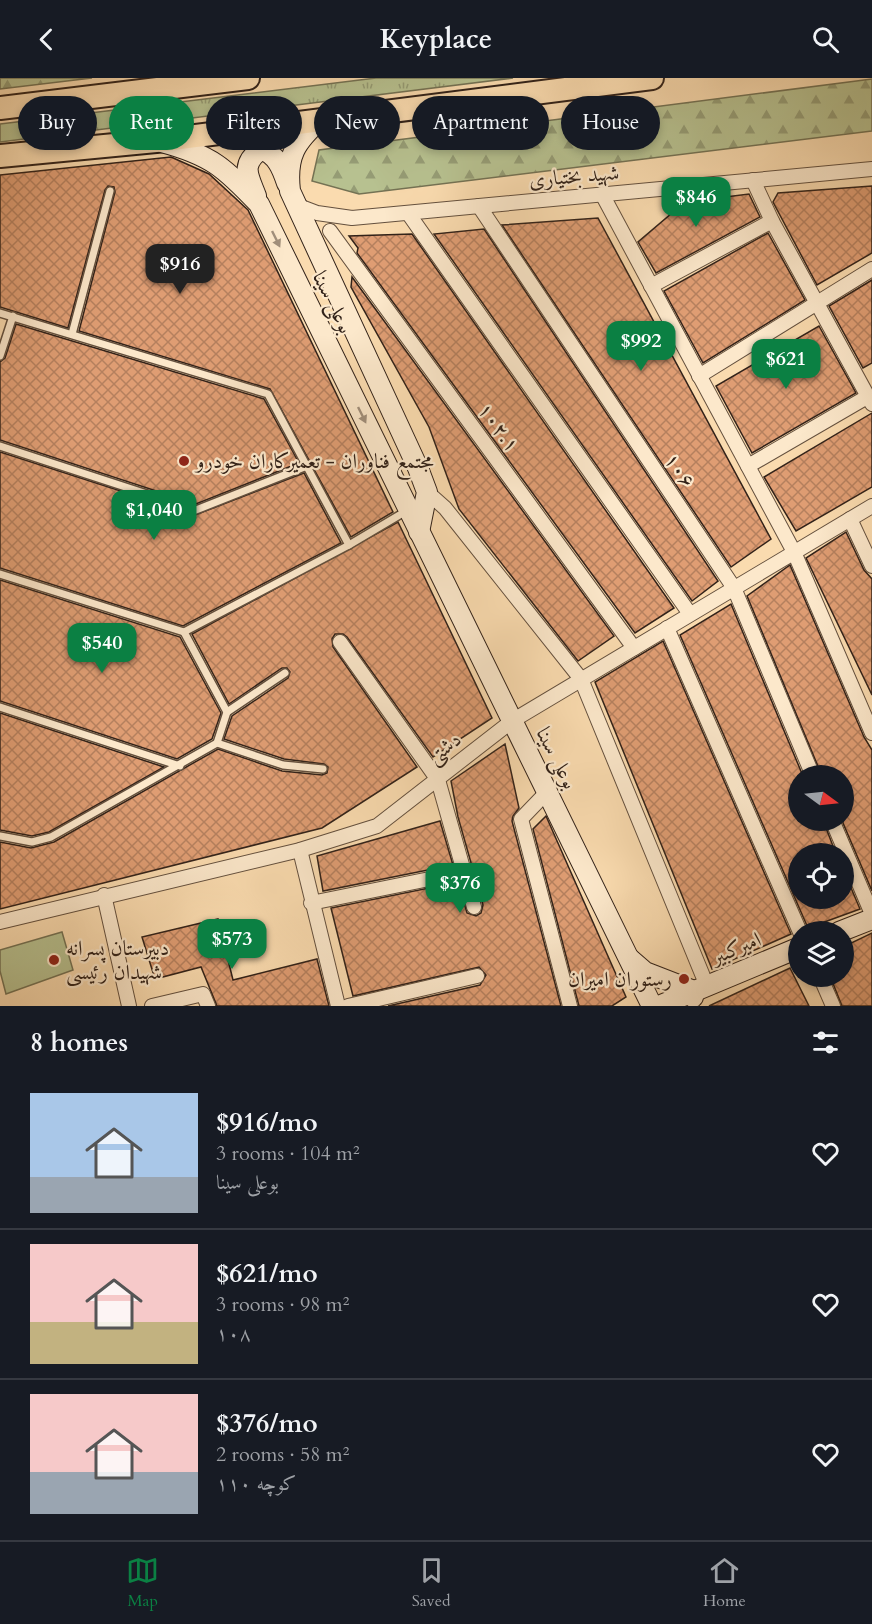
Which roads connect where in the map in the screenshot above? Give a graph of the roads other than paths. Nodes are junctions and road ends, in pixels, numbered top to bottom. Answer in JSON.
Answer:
{"nodes":[{"id":1,"x":248,"y":78,"type":"edge"},
{"id":2,"x":652,"y":78,"type":"edge"},
{"id":3,"x":0,"y":108,"type":"edge"},
{"id":4,"x":400,"y":109,"type":"edge"},
{"id":5,"x":314,"y":120,"type":"edge"},
{"id":6,"x":314,"y":125,"type":"edge"},
{"id":7,"x":194,"y":136,"type":"edge"},
{"id":8,"x":109,"y":146,"type":"edge"},
{"id":9,"x":192,"y":150,"type":"edge"},
{"id":10,"x":0,"y":156,"type":"edge"},
{"id":11,"x":872,"y":169,"type":"edge"},
{"id":12,"x":753,"y":180,"type":"junction"},
{"id":13,"x":110,"y":191,"type":"dead end"},
{"id":14,"x":602,"y":194,"type":"junction"},
{"id":15,"x":293,"y":198,"type":"junction"},
{"id":16,"x":259,"y":204,"type":"junction"},
{"id":17,"x":479,"y":206,"type":"junction"},
{"id":18,"x":408,"y":213,"type":"junction"},
{"id":19,"x":352,"y":218,"type":"junction"},
{"id":20,"x":772,"y":221,"type":"junction"},
{"id":21,"x":330,"y":231,"type":"junction"},
{"id":22,"x":320,"y":256,"type":"junction"},
{"id":23,"x":872,"y":269,"type":"edge"},
{"id":24,"x":651,"y":286,"type":"junction"},
{"id":25,"x":817,"y":303,"type":"junction"},
{"id":26,"x":0,"y":312,"type":"edge"},
{"id":27,"x":13,"y":316,"type":"junction"},
{"id":28,"x":72,"y":334,"type":"junction"},
{"id":29,"x":0,"y":356,"type":"edge"},
{"id":30,"x":699,"y":376,"type":"junction"},
{"id":31,"x":866,"y":380,"type":"edge"},
{"id":32,"x":870,"y":400,"type":"edge"},
{"id":33,"x":0,"y":446,"type":"edge"},
{"id":34,"x":306,"y":466,"type":"junction"},
{"id":35,"x":748,"y":466,"type":"junction"},
{"id":36,"x":427,"y":492,"type":"junction"},
{"id":37,"x":872,"y":506,"type":"edge"},
{"id":38,"x":408,"y":510,"type":"junction"},
{"id":39,"x":849,"y":519,"type":"junction"},
{"id":40,"x":419,"y":532,"type":"junction"},
{"id":41,"x":349,"y":545,"type":"junction"},
{"id":42,"x":794,"y":552,"type":"junction"},
{"id":43,"x":872,"y":567,"type":"edge"},
{"id":44,"x":0,"y":574,"type":"edge"},
{"id":45,"x":734,"y":588,"type":"junction"},
{"id":46,"x":690,"y":614,"type":"junction"},
{"id":47,"x":667,"y":628,"type":"junction"},
{"id":48,"x":184,"y":632,"type":"junction"},
{"id":49,"x":340,"y":642,"type":"dead end"},
{"id":50,"x":634,"y":648,"type":"junction"},
{"id":51,"x":285,"y":673,"type":"dead end"},
{"id":52,"x":581,"y":679,"type":"junction"},
{"id":53,"x":0,"y":707,"type":"edge"},
{"id":54,"x":227,"y":712,"type":"junction"},
{"id":55,"x":512,"y":721,"type":"junction"},
{"id":56,"x":872,"y":733,"type":"edge"},
{"id":57,"x":217,"y":743,"type":"junction"},
{"id":58,"x":808,"y":765,"type":"edge"},
{"id":59,"x":180,"y":766,"type":"junction"},
{"id":60,"x":323,"y":769,"type":"dead end"},
{"id":61,"x":438,"y":780,"type":"junction"},
{"id":62,"x":548,"y":791,"type":"junction"},
{"id":63,"x":837,"y":831,"type":"edge"},
{"id":64,"x":0,"y":836,"type":"edge"},
{"id":65,"x":300,"y":850,"type":"junction"},
{"id":66,"x":464,"y":872,"type":"junction"},
{"id":67,"x":104,"y":895,"type":"junction"},
{"id":68,"x":311,"y":903,"type":"junction"},
{"id":69,"x":474,"y":907,"type":"dead end"},
{"id":70,"x":872,"y":916,"type":"edge"},
{"id":71,"x":795,"y":921,"type":"edge"},
{"id":72,"x":0,"y":922,"type":"edge"},
{"id":73,"x":854,"y":925,"type":"edge"},
{"id":74,"x":788,"y":953,"type":"edge"},
{"id":75,"x":628,"y":957,"type":"junction"},
{"id":76,"x":477,"y":976,"type":"dead end"},
{"id":77,"x":825,"y":987,"type":"edge"},
{"id":78,"x":697,"y":994,"type":"edge"},
{"id":79,"x":129,"y":1006,"type":"edge"},
{"id":80,"x":152,"y":1006,"type":"edge"},
{"id":81,"x":208,"y":1006,"type":"edge"},
{"id":82,"x":338,"y":1006,"type":"edge"},
{"id":83,"x":348,"y":1006,"type":"edge"},
{"id":84,"x":570,"y":1006,"type":"edge"},
{"id":85,"x":652,"y":1006,"type":"edge"},
{"id":86,"x":659,"y":1006,"type":"edge"},
{"id":87,"x":833,"y":1006,"type":"edge"}],
"edges":[{"from":1,"to":3,"type":"highway"},
{"from":2,"to":4,"type":"highway"},
{"from":5,"to":7,"type":"highway"},
{"from":6,"to":15,"type":"main road","name":"بوعلی سینا"},
{"from":8,"to":10,"type":"highway"},
{"from":9,"to":16,"type":"main road","name":"بوعلی سینا"},
{"from":11,"to":12,"type":"street","name":"شهید بختیاری"},
{"from":12,"to":14,"type":"street","name":"شهید بختیاری"},
{"from":12,"to":20,"type":"street"},
{"from":13,"to":28,"type":"lane"},
{"from":14,"to":17,"type":"street","name":"شهید بختیاری"},
{"from":14,"to":24,"type":"street"},
{"from":15,"to":16,"type":"main road"},
{"from":15,"to":19,"type":"street"},
{"from":15,"to":22,"type":"main road","name":"بوعلی سینا"},
{"from":16,"to":38,"type":"main road","name":"بوعلی سینا","one_way":true},
{"from":17,"to":18,"type":"street","name":"شهید بختیاری"},
{"from":17,"to":45,"type":"street","name":"۱۰۶"},
{"from":18,"to":19,"type":"street","name":"شهید بختیاری"},
{"from":18,"to":46,"type":"street"},
{"from":19,"to":21,"type":"street"},
{"from":20,"to":24,"type":"street"},
{"from":20,"to":25,"type":"street"},
{"from":21,"to":22,"type":"street"},
{"from":21,"to":50,"type":"street","name":"۱۰۲.۱"},
{"from":22,"to":36,"type":"main road","name":"بوعلی سینا"},
{"from":23,"to":25,"type":"street"},
{"from":24,"to":30,"type":"street"},
{"from":25,"to":30,"type":"street"},
{"from":25,"to":31,"type":"street"},
{"from":26,"to":27,"type":"lane"},
{"from":27,"to":28,"type":"lane"},
{"from":27,"to":29,"type":"lane"},
{"from":28,"to":34,"type":"lane"},
{"from":30,"to":35,"type":"street"},
{"from":31,"to":32,"type":"street"},
{"from":32,"to":35,"type":"street"},
{"from":33,"to":34,"type":"lane"},
{"from":34,"to":41,"type":"lane"},
{"from":35,"to":42,"type":"street"},
{"from":36,"to":38,"type":"lane"},
{"from":36,"to":40,"type":"main road"},
{"from":36,"to":52,"type":"street"},
{"from":37,"to":39,"type":"street","name":"دشتی"},
{"from":38,"to":40,"type":"main road","name":"بوعلی سینا"},
{"from":38,"to":41,"type":"lane"},
{"from":39,"to":42,"type":"street","name":"دشتی"},
{"from":39,"to":43,"type":"street"},
{"from":40,"to":55,"type":"main road","name":"بوعلی سینا"},
{"from":41,"to":48,"type":"lane"},
{"from":42,"to":45,"type":"street","name":"دشتی"},
{"from":42,"to":56,"type":"street"},
{"from":44,"to":48,"type":"lane"},
{"from":45,"to":46,"type":"street","name":"دشتی"},
{"from":45,"to":58,"type":"street","name":"۱۰۶"},
{"from":46,"to":47,"type":"street","name":"دشتی"},
{"from":47,"to":50,"type":"street","name":"دشتی"},
{"from":47,"to":71,"type":"street"},
{"from":48,"to":54,"type":"lane"},
{"from":49,"to":61,"type":"street"},
{"from":50,"to":52,"type":"street","name":"دشتی"},
{"from":51,"to":54,"type":"lane"},
{"from":52,"to":55,"type":"street","name":"دشتی"},
{"from":52,"to":78,"type":"street"},
{"from":53,"to":59,"type":"lane"},
{"from":54,"to":57,"type":"lane"},
{"from":55,"to":61,"type":"street","name":"دشتی"},
{"from":55,"to":62,"type":"main road","name":"بوعلی سینا"},
{"from":57,"to":59,"type":"lane"},
{"from":57,"to":60,"type":"lane"},
{"from":59,"to":64,"type":"lane"},
{"from":61,"to":65,"type":"street","name":"دشتی"},
{"from":61,"to":66,"type":"street"},
{"from":62,"to":75,"type":"main road","name":"بوعلی سینا"},
{"from":62,"to":84,"type":"street"},
{"from":63,"to":70,"type":"street"},
{"from":65,"to":67,"type":"street","name":"دشتی"},
{"from":65,"to":68,"type":"street"},
{"from":66,"to":68,"type":"street"},
{"from":66,"to":69,"type":"street"},
{"from":67,"to":72,"type":"street","name":"دشتی"},
{"from":67,"to":79,"type":"street"},
{"from":68,"to":82,"type":"street"},
{"from":70,"to":73,"type":"main road"},
{"from":74,"to":78,"type":"main road","name":"امیرکبیر"},
{"from":75,"to":78,"type":"main road"},
{"from":75,"to":85,"type":"main road","name":"بوعلی سینا"},
{"from":76,"to":83,"type":"street"},
{"from":77,"to":87,"type":"street"},
{"from":78,"to":86,"type":"main road","name":"امیرکبیر"},
{"from":80,"to":81,"type":"street"}]}
